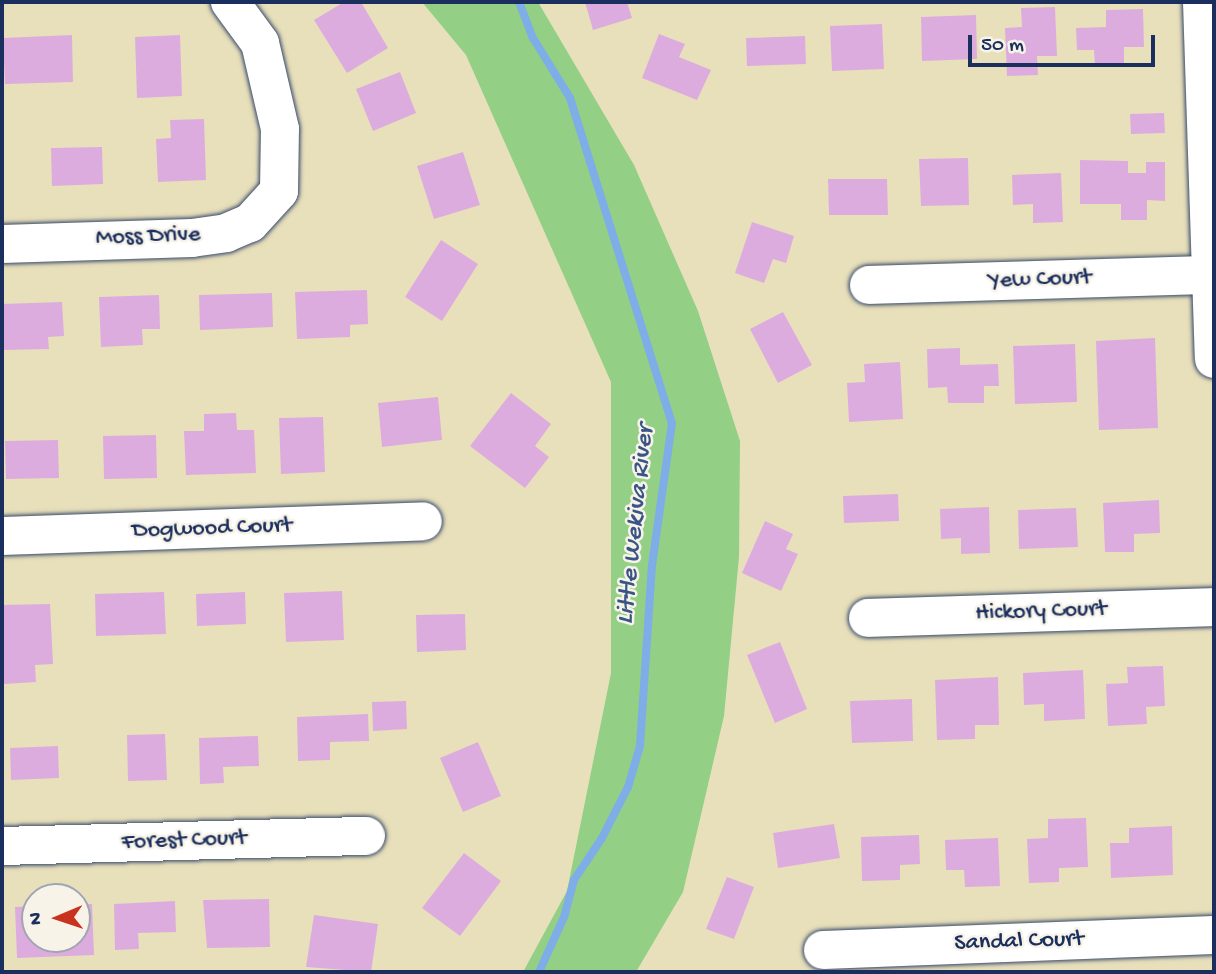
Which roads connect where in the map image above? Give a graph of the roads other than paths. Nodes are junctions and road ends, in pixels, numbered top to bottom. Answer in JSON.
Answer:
{"nodes":[{"id":1,"x":229,"y":2,"type":"edge"},
{"id":2,"x":1202,"y":2,"type":"edge"},
{"id":3,"x":2,"y":244,"type":"edge"},
{"id":4,"x":1212,"y":275,"type":"junction"},
{"id":5,"x":869,"y":285,"type":"dead end"},
{"id":6,"x":1214,"y":359,"type":"edge"},
{"id":7,"x":423,"y":521,"type":"dead end"},
{"id":8,"x":2,"y":536,"type":"edge"},
{"id":9,"x":1214,"y":607,"type":"edge"},
{"id":10,"x":868,"y":618,"type":"dead end"},
{"id":11,"x":366,"y":835,"type":"dead end"},
{"id":12,"x":2,"y":846,"type":"edge"},
{"id":13,"x":1214,"y":935,"type":"edge"},
{"id":14,"x":823,"y":950,"type":"dead end"}],
"edges":[{"from":1,"to":3,"type":"street","name":"Moss Drive"},
{"from":2,"to":4,"type":"street"},
{"from":4,"to":5,"type":"street","name":"Yew Court"},
{"from":4,"to":6,"type":"street"},
{"from":7,"to":8,"type":"street","name":"Dogwood Court"},
{"from":9,"to":10,"type":"street","name":"Hickory Court"},
{"from":11,"to":12,"type":"street","name":"Forest Court"},
{"from":13,"to":14,"type":"street","name":"Sandal Court"}]}
